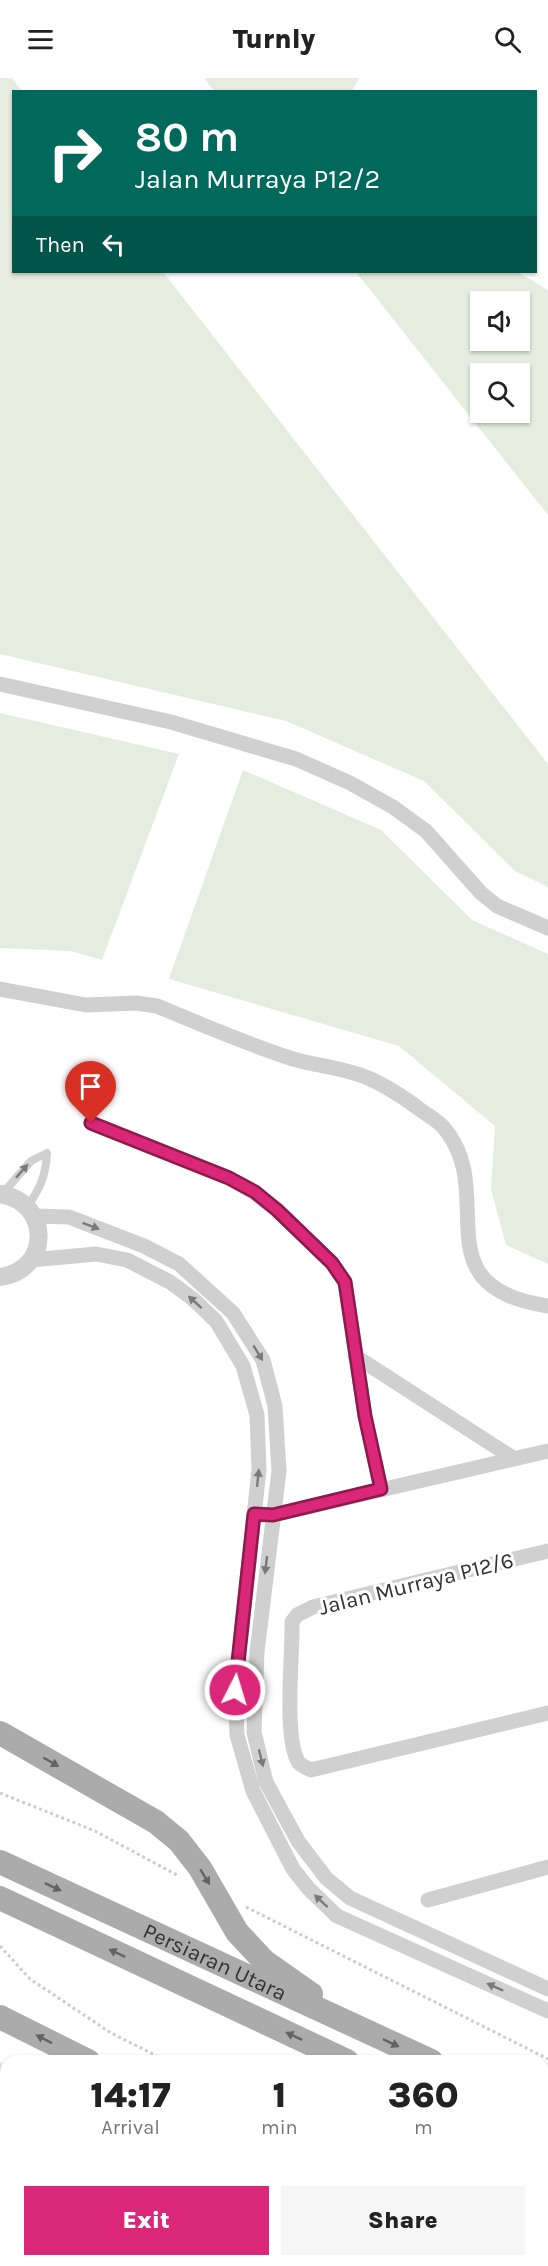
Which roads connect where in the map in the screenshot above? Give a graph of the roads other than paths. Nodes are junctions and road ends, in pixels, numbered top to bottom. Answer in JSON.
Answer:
{"nodes":[{"id":1,"x":0,"y":684,"type":"edge"},
{"id":2,"x":548,"y":928,"type":"edge"},
{"id":3,"x":0,"y":988,"type":"edge"},
{"id":4,"x":91,"y":1123,"type":"dead end"},
{"id":5,"x":1,"y":1194,"type":"edge"},
{"id":6,"x":30,"y":1211,"type":"junction"},
{"id":7,"x":31,"y":1260,"type":"junction"},
{"id":8,"x":0,"y":1277,"type":"edge"},
{"id":9,"x":548,"y":1306,"type":"edge"},
{"id":10,"x":355,"y":1356,"type":"junction"},
{"id":11,"x":548,"y":1451,"type":"edge"},
{"id":12,"x":513,"y":1458,"type":"junction"},
{"id":13,"x":381,"y":1489,"type":"junction"},
{"id":14,"x":254,"y":1514,"type":"junction"},
{"id":15,"x":273,"y":1515,"type":"junction"},
{"id":16,"x":548,"y":1551,"type":"edge"},
{"id":17,"x":548,"y":1713,"type":"edge"},
{"id":18,"x":0,"y":1733,"type":"edge"},
{"id":19,"x":0,"y":1862,"type":"edge"},
{"id":20,"x":548,"y":1867,"type":"edge"},
{"id":21,"x":0,"y":1898,"type":"edge"},
{"id":22,"x":428,"y":1900,"type":"dead end"},
{"id":23,"x":548,"y":1989,"type":"edge"},
{"id":24,"x":548,"y":2011,"type":"edge"},
{"id":25,"x":0,"y":2017,"type":"edge"},
{"id":26,"x":352,"y":2024,"type":"junction"},
{"id":27,"x":76,"y":2055,"type":"edge"},
{"id":28,"x":334,"y":2055,"type":"edge"},
{"id":29,"x":418,"y":2055,"type":"edge"}],
"edges":[{"from":1,"to":2,"type":"street"},
{"from":3,"to":9,"type":"street"},
{"from":4,"to":10,"type":"street"},
{"from":5,"to":6,"type":"street"},
{"from":5,"to":6,"type":"lane","one_way":true},
{"from":6,"to":7,"type":"street"},
{"from":6,"to":15,"type":"street","one_way":true},
{"from":7,"to":8,"type":"street"},
{"from":14,"to":7,"type":"street","one_way":true},
{"from":10,"to":12,"type":"street"},
{"from":10,"to":13,"type":"street"},
{"from":11,"to":12,"type":"street"},
{"from":12,"to":13,"type":"street"},
{"from":13,"to":15,"type":"street"},
{"from":14,"to":15,"type":"street"},
{"from":24,"to":14,"type":"street","one_way":true},
{"from":15,"to":23,"type":"street","one_way":true},
{"from":16,"to":17,"type":"street","name":"Jalan Murraya P12/6"},
{"from":18,"to":26,"type":"main road","one_way":true},
{"from":19,"to":26,"type":"main road","name":"Persiaran Utara","one_way":true},
{"from":20,"to":22,"type":"street"},
{"from":28,"to":21,"type":"main road","name":"Persiaran Utara","one_way":true},
{"from":27,"to":25,"type":"main road","one_way":true},
{"from":26,"to":29,"type":"main road","name":"Persiaran Utara","one_way":true}]}
